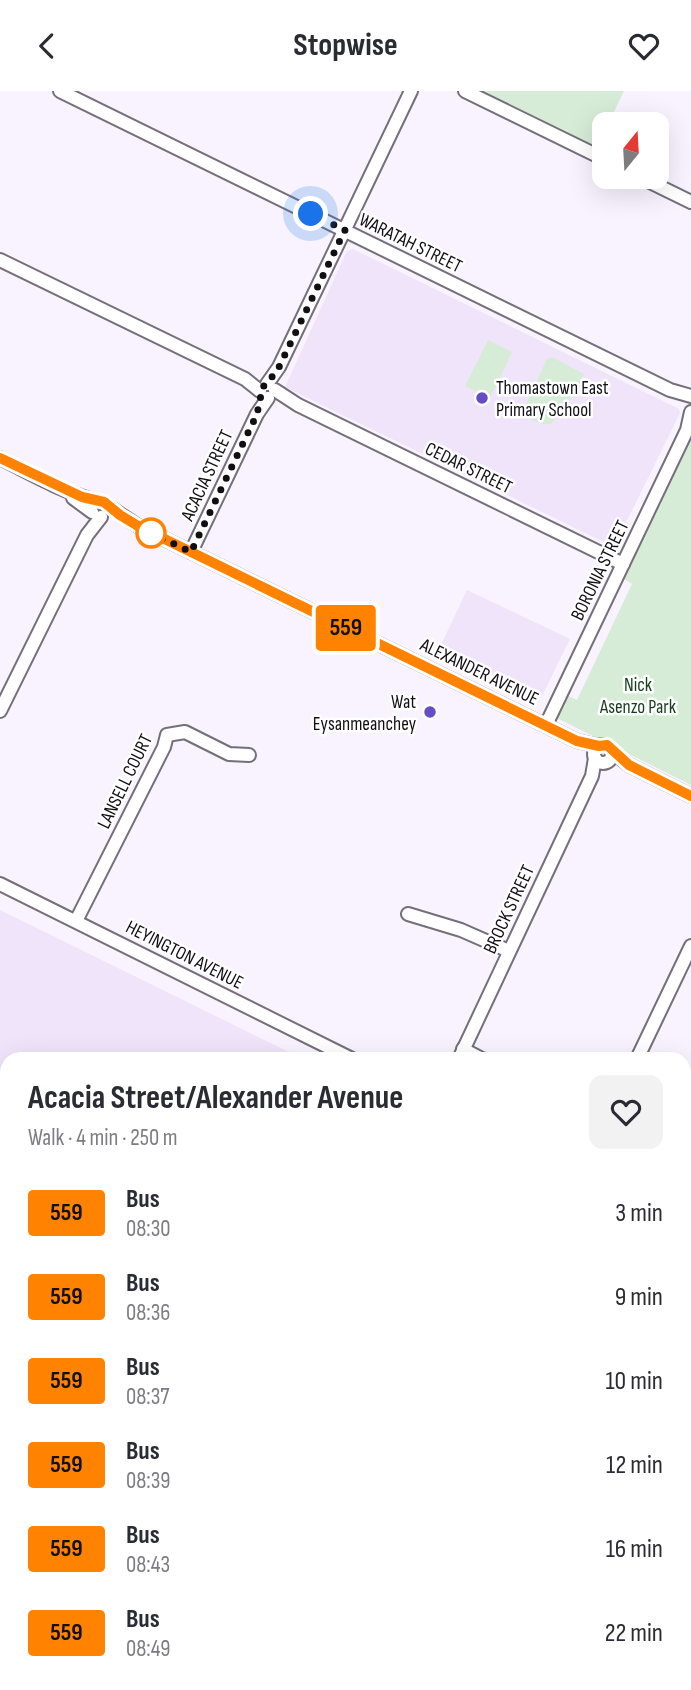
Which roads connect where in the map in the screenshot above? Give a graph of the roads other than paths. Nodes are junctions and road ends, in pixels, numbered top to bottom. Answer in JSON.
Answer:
{"nodes":[{"id":1,"x":60,"y":91,"type":"edge"},
{"id":2,"x":411,"y":91,"type":"edge"},
{"id":3,"x":465,"y":91,"type":"edge"},
{"id":4,"x":592,"y":153,"type":"edge"},
{"id":5,"x":664,"y":189,"type":"edge"},
{"id":6,"x":691,"y":202,"type":"edge"},
{"id":7,"x":345,"y":230,"type":"junction"},
{"id":8,"x":0,"y":260,"type":"edge"},
{"id":9,"x":670,"y":390,"type":"junction"},
{"id":10,"x":268,"y":391,"type":"junction"},
{"id":11,"x":691,"y":396,"type":"edge"},
{"id":12,"x":691,"y":404,"type":"edge"},
{"id":13,"x":691,"y":412,"type":"edge"},
{"id":14,"x":689,"y":428,"type":"edge"},
{"id":15,"x":0,"y":458,"type":"edge"},
{"id":16,"x":99,"y":511,"type":"junction"},
{"id":17,"x":191,"y":552,"type":"junction"},
{"id":18,"x":623,"y":564,"type":"junction"},
{"id":19,"x":0,"y":711,"type":"edge"},
{"id":20,"x":546,"y":725,"type":"junction"},
{"id":21,"x":249,"y":755,"type":"dead end"},
{"id":22,"x":602,"y":756,"type":"junction"},
{"id":23,"x":691,"y":796,"type":"edge"},
{"id":24,"x":0,"y":884,"type":"edge"},
{"id":25,"x":408,"y":914,"type":"dead end"},
{"id":26,"x":76,"y":921,"type":"junction"},
{"id":27,"x":691,"y":946,"type":"edge"},
{"id":28,"x":509,"y":951,"type":"junction"},
{"id":29,"x":338,"y":1052,"type":"edge"},
{"id":30,"x":462,"y":1052,"type":"edge"},
{"id":31,"x":640,"y":1052,"type":"edge"}],
"edges":[{"from":1,"to":7,"type":"street","name":"WARATAH STREET"},
{"from":2,"to":7,"type":"street","name":"ACACIA STREET"},
{"from":3,"to":4,"type":"street"},
{"from":5,"to":6,"type":"street"},
{"from":7,"to":9,"type":"street","name":"WARATAH STREET"},
{"from":7,"to":10,"type":"street","name":"ACACIA STREET"},
{"from":8,"to":10,"type":"street","name":"CEDAR STREET"},
{"from":9,"to":11,"type":"street","name":"WARATAH STREET"},
{"from":9,"to":12,"type":"street","name":"WARATAH STREET"},
{"from":10,"to":17,"type":"street","name":"ACACIA STREET"},
{"from":10,"to":18,"type":"street","name":"CEDAR STREET"},
{"from":13,"to":14,"type":"street","name":"BORONIA STREET"},
{"from":14,"to":18,"type":"street","name":"BORONIA STREET"},
{"from":15,"to":16,"type":"street","name":"ALEXANDER AVENUE"},
{"from":16,"to":17,"type":"street","name":"ALEXANDER AVENUE"},
{"from":16,"to":19,"type":"street"},
{"from":17,"to":20,"type":"street","name":"ALEXANDER AVENUE"},
{"from":18,"to":20,"type":"street","name":"BORONIA STREET"},
{"from":20,"to":22,"type":"street","name":"ALEXANDER AVENUE"},
{"from":21,"to":26,"type":"street","name":"LANSELL COURT"},
{"from":22,"to":23,"type":"street","name":"ALEXANDER AVENUE"},
{"from":22,"to":28,"type":"street","name":"BROCK STREET"},
{"from":24,"to":26,"type":"street","name":"HEYINGTON AVENUE"},
{"from":25,"to":28,"type":"street"},
{"from":26,"to":29,"type":"street","name":"HEYINGTON AVENUE"},
{"from":27,"to":31,"type":"street"},
{"from":28,"to":30,"type":"street","name":"BROCK STREET"}]}
